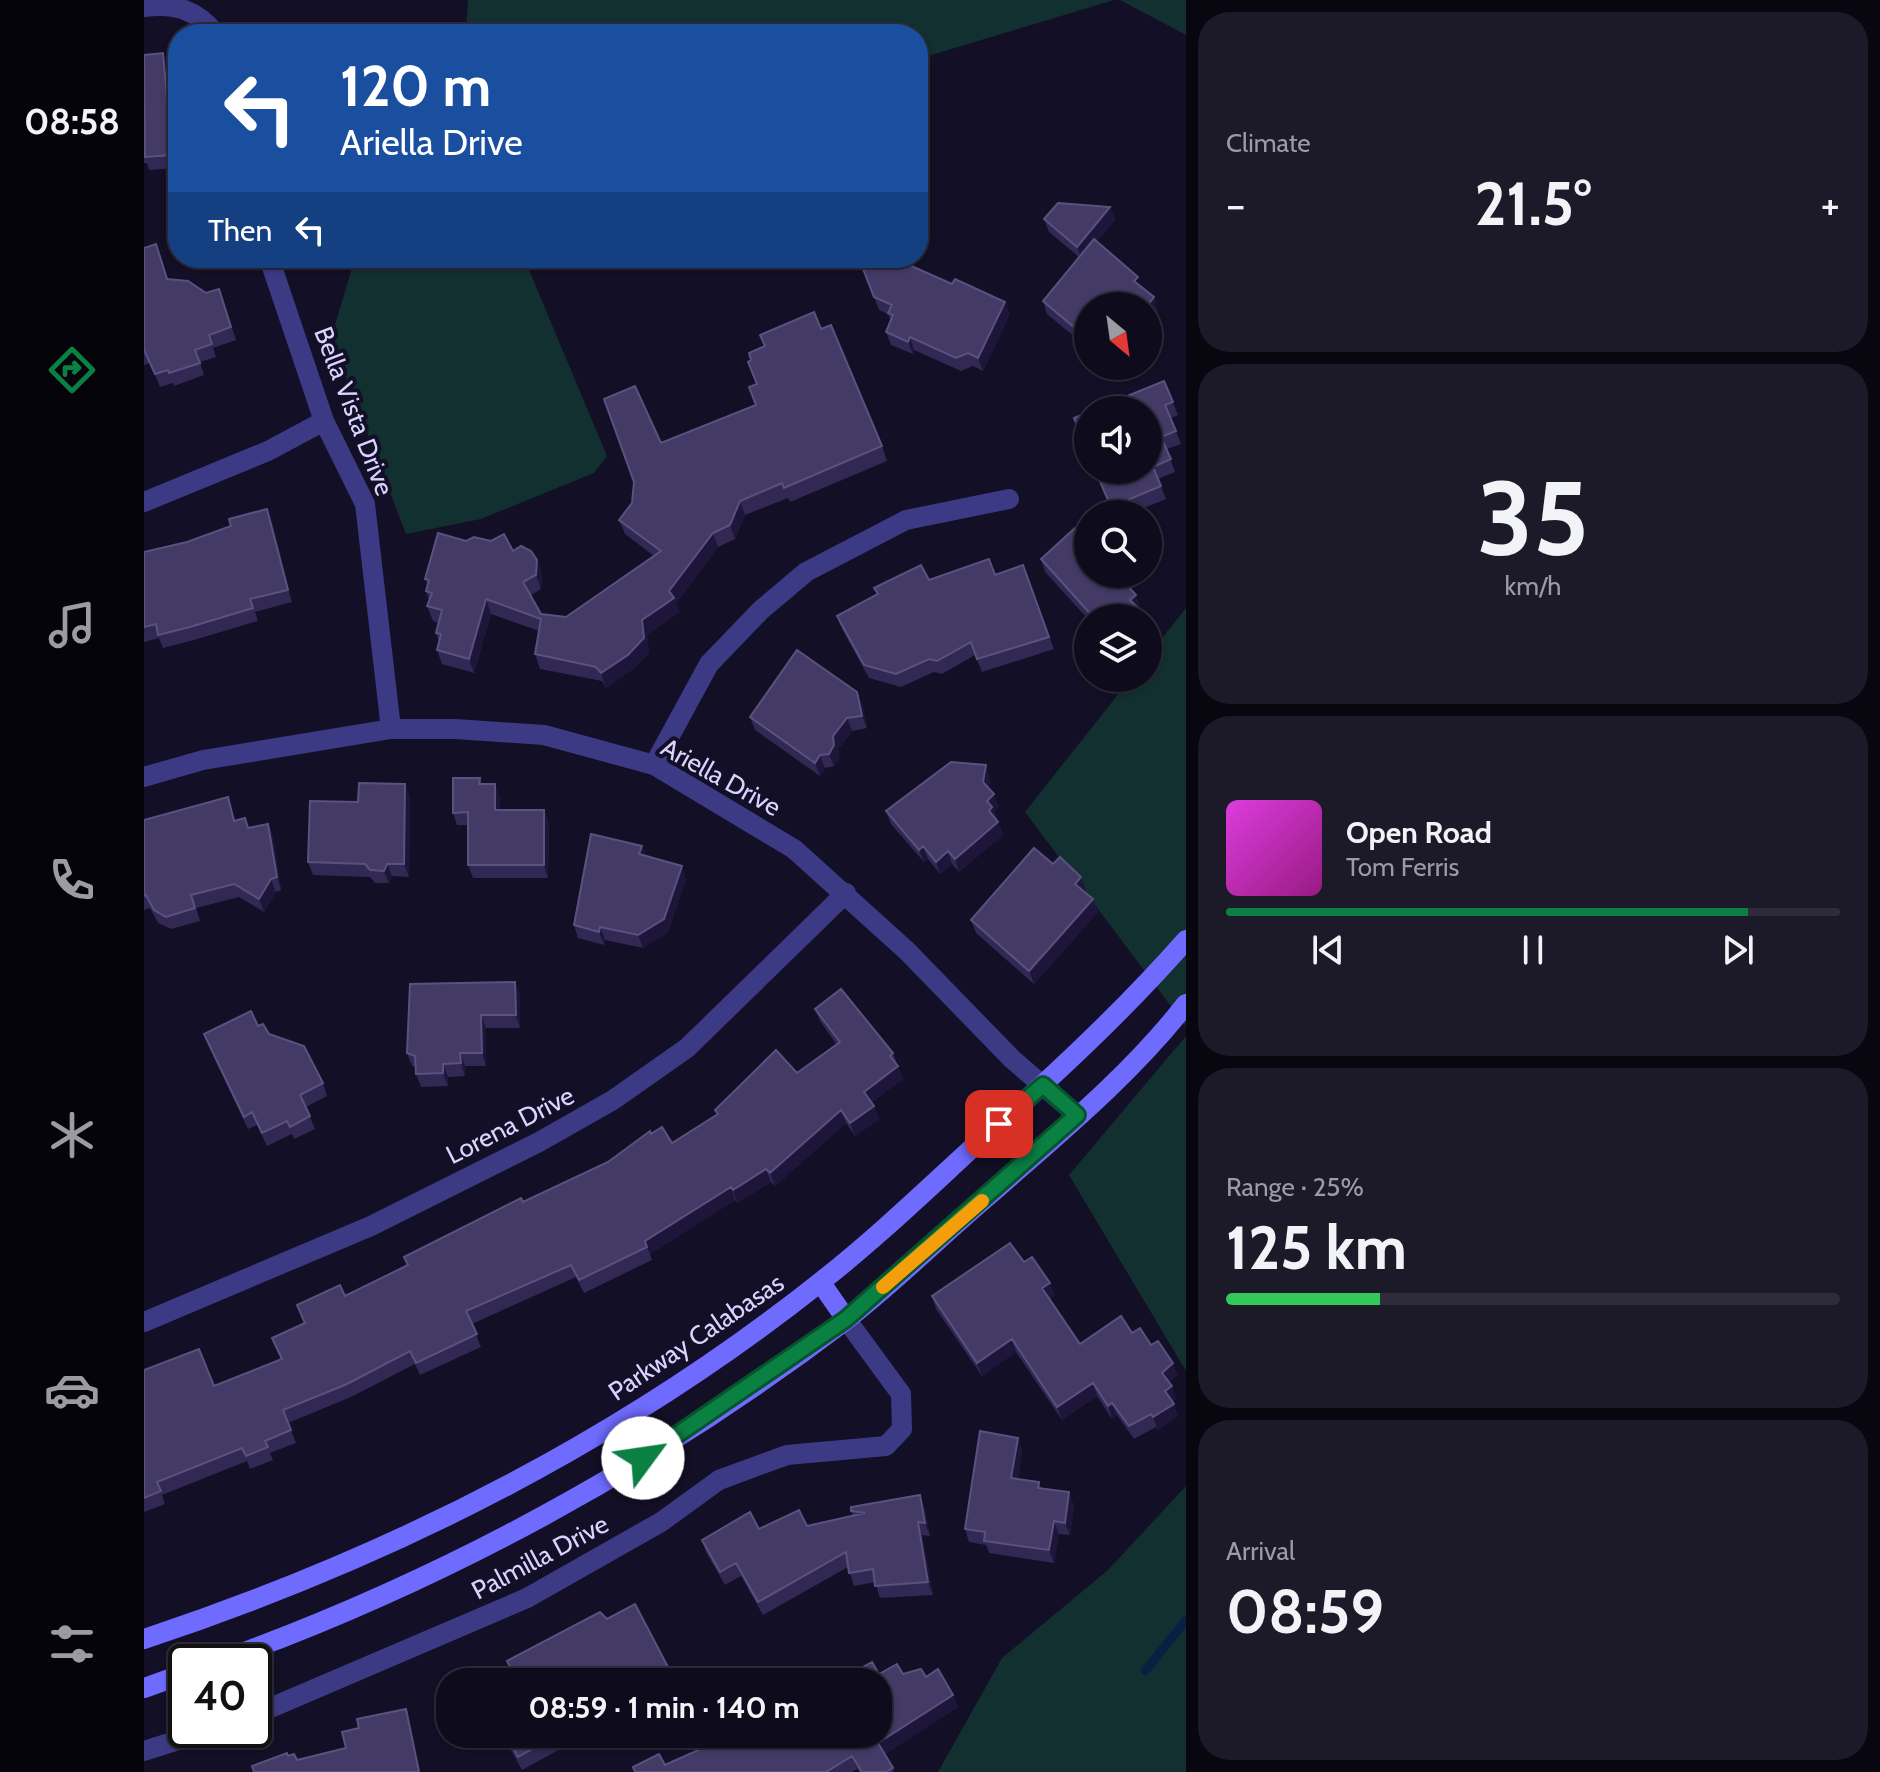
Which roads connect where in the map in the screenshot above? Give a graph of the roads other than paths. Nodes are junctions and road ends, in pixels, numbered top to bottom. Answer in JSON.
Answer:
{"nodes":[{"id":1,"x":144,"y":7,"type":"edge"},
{"id":2,"x":206,"y":24,"type":"edge"},
{"id":3,"x":272,"y":268,"type":"edge"},
{"id":4,"x":324,"y":421,"type":"junction"},
{"id":5,"x":1009,"y":499,"type":"dead end"},
{"id":6,"x":144,"y":502,"type":"edge"},
{"id":7,"x":391,"y":729,"type":"junction"},
{"id":8,"x":654,"y":765,"type":"junction"},
{"id":9,"x":144,"y":777,"type":"edge"},
{"id":10,"x":846,"y":893,"type":"junction"},
{"id":11,"x":1186,"y":940,"type":"edge"},
{"id":12,"x":1186,"y":1004,"type":"edge"},
{"id":13,"x":1043,"y":1085,"type":"junction"},
{"id":14,"x":1077,"y":1115,"type":"junction"},
{"id":15,"x":821,"y":1283,"type":"junction"},
{"id":16,"x":846,"y":1319,"type":"junction"},
{"id":17,"x":144,"y":1322,"type":"edge"},
{"id":18,"x":144,"y":1639,"type":"edge"},
{"id":19,"x":267,"y":1644,"type":"edge"},
{"id":20,"x":168,"y":1679,"type":"edge"},
{"id":21,"x":144,"y":1688,"type":"edge"},
{"id":22,"x":272,"y":1707,"type":"edge"},
{"id":23,"x":168,"y":1743,"type":"edge"},
{"id":24,"x":144,"y":1751,"type":"edge"}],
"edges":[{"from":1,"to":2,"type":"street"},
{"from":3,"to":4,"type":"street","name":"Bella Vista Drive"},
{"from":4,"to":6,"type":"street"},
{"from":4,"to":7,"type":"street","name":"Bella Vista Drive"},
{"from":5,"to":8,"type":"street"},
{"from":7,"to":8,"type":"street","name":"Ariella Drive"},
{"from":7,"to":9,"type":"street","name":"Ariella Drive"},
{"from":8,"to":10,"type":"street","name":"Ariella Drive"},
{"from":10,"to":13,"type":"street","name":"Ariella Drive"},
{"from":10,"to":17,"type":"street","name":"Lorena Drive"},
{"from":11,"to":13,"type":"street","name":"Parkway Calabasas"},
{"from":12,"to":14,"type":"street"},
{"from":13,"to":14,"type":"street","name":"Ariella Drive"},
{"from":13,"to":15,"type":"street","name":"Parkway Calabasas"},
{"from":14,"to":16,"type":"street"},
{"from":15,"to":16,"type":"street"},
{"from":15,"to":18,"type":"street","name":"Parkway Calabasas"},
{"from":16,"to":19,"type":"street"},
{"from":16,"to":22,"type":"street","name":"Palmilla Drive"},
{"from":20,"to":21,"type":"street"},
{"from":23,"to":24,"type":"street"}]}
